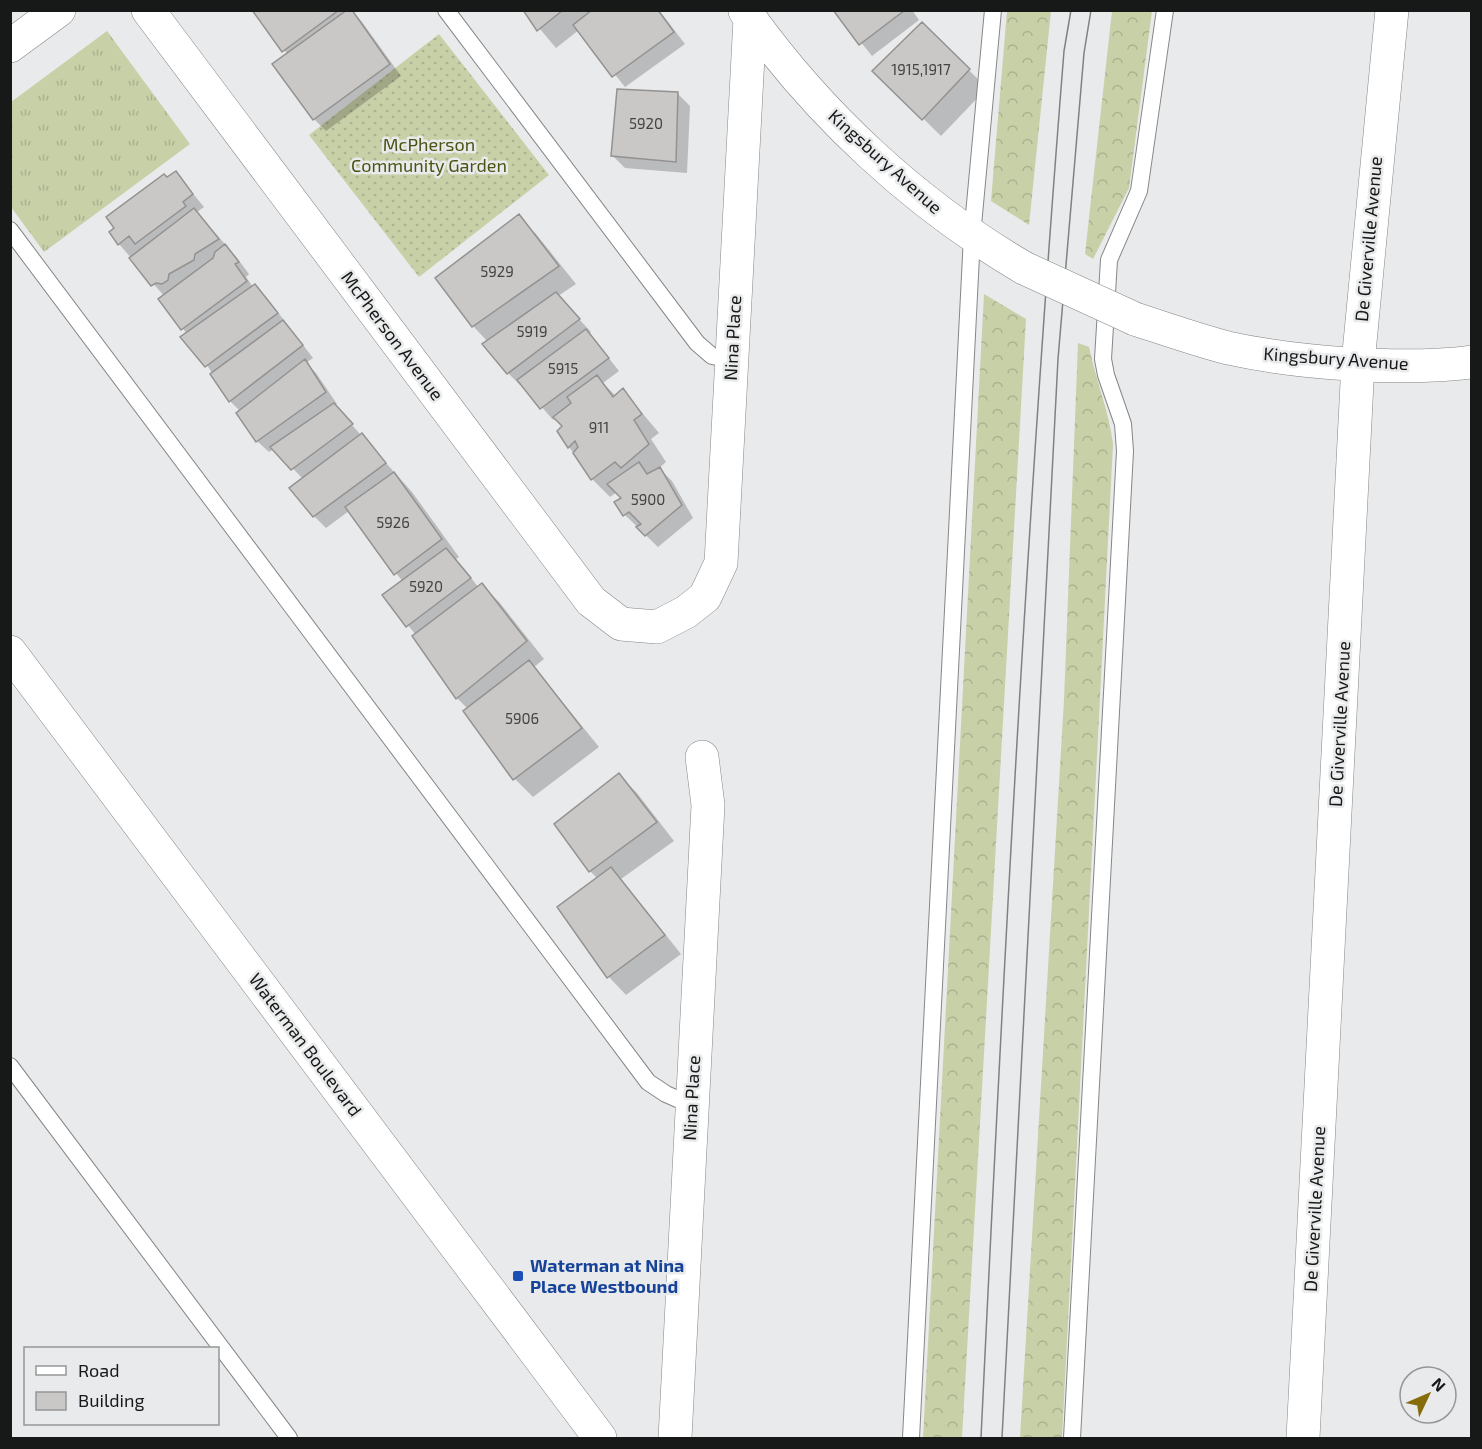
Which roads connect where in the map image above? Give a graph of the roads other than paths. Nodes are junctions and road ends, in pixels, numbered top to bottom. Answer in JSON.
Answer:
{"nodes":[{"id":1,"x":59,"y":10,"type":"edge"},
{"id":2,"x":148,"y":10,"type":"edge"},
{"id":3,"x":446,"y":10,"type":"edge"},
{"id":4,"x":993,"y":10,"type":"edge"},
{"id":5,"x":1165,"y":10,"type":"edge"},
{"id":6,"x":1392,"y":10,"type":"edge"},
{"id":7,"x":747,"y":15,"type":"edge"},
{"id":8,"x":10,"y":46,"type":"edge"},
{"id":9,"x":10,"y":230,"type":"edge"},
{"id":10,"x":972,"y":236,"type":"junction"},
{"id":11,"x":732,"y":360,"type":"junction"},
{"id":12,"x":1472,"y":362,"type":"edge"},
{"id":13,"x":1358,"y":363,"type":"junction"},
{"id":14,"x":657,"y":627,"type":"joint"},
{"id":15,"x":10,"y":652,"type":"edge"},
{"id":16,"x":702,"y":757,"type":"dead end"},
{"id":17,"x":10,"y":1066,"type":"edge"},
{"id":18,"x":691,"y":1105,"type":"junction"},
{"id":19,"x":289,"y":1438,"type":"edge"},
{"id":20,"x":600,"y":1438,"type":"edge"},
{"id":21,"x":675,"y":1438,"type":"edge"},
{"id":22,"x":912,"y":1438,"type":"edge"},
{"id":23,"x":1072,"y":1438,"type":"edge"},
{"id":24,"x":1303,"y":1438,"type":"edge"}],
"edges":[{"from":1,"to":8,"type":"street"},
{"from":2,"to":14,"type":"street","name":"McPherson Avenue"},
{"from":3,"to":11,"type":"lane"},
{"from":4,"to":10,"type":"lane"},
{"from":5,"to":23,"type":"lane"},
{"from":6,"to":13,"type":"street","name":"De Giverville Avenue"},
{"from":7,"to":10,"type":"street","name":"Kingsbury Avenue"},
{"from":7,"to":11,"type":"street","name":"Nina Place"},
{"from":9,"to":18,"type":"lane"},
{"from":10,"to":13,"type":"street","name":"Kingsbury Avenue","bridge":true},
{"from":10,"to":22,"type":"lane"},
{"from":11,"to":14,"type":"street","name":"Nina Place"},
{"from":12,"to":13,"type":"street","name":"Kingsbury Avenue"},
{"from":13,"to":24,"type":"street","name":"De Giverville Avenue"},
{"from":15,"to":20,"type":"street","name":"Waterman Boulevard"},
{"from":16,"to":18,"type":"street","name":"Nina Place"},
{"from":17,"to":19,"type":"lane"},
{"from":18,"to":21,"type":"street","name":"Nina Place"}]}
